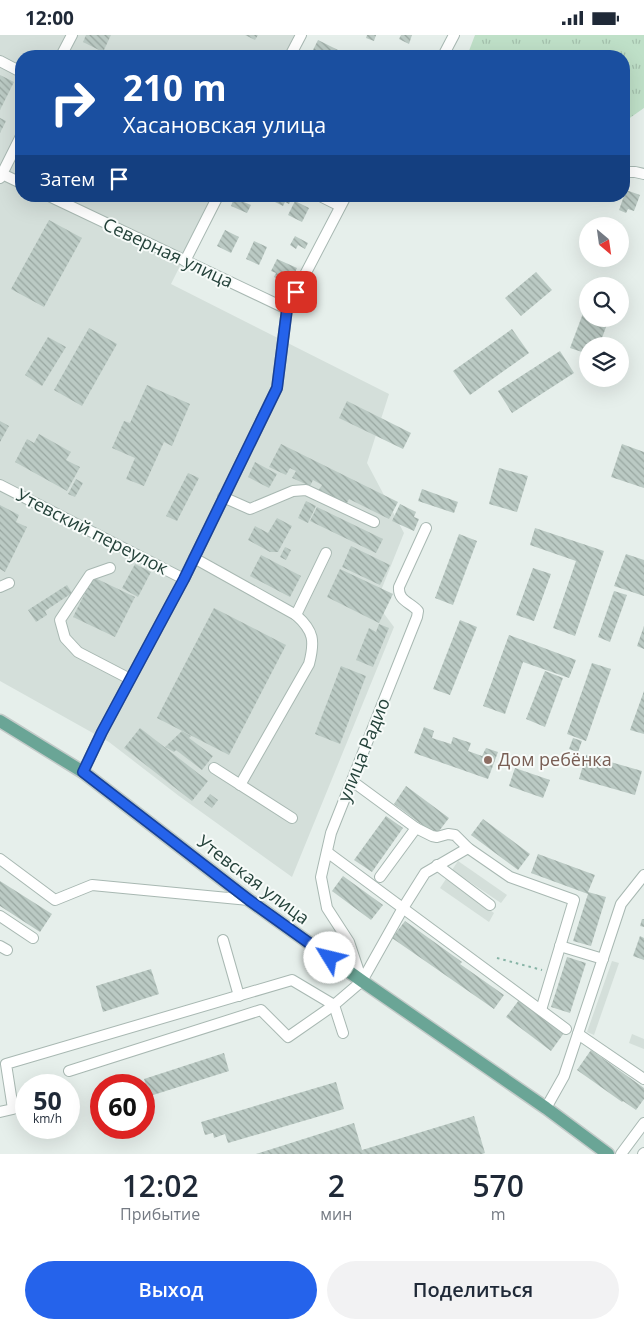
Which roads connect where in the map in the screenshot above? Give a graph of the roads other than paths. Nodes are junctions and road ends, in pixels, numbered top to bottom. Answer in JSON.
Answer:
{"nodes":[{"id":1,"x":72,"y":35,"type":"edge"},
{"id":2,"x":301,"y":35,"type":"edge"},
{"id":3,"x":454,"y":35,"type":"edge"},
{"id":4,"x":64,"y":50,"type":"edge"},
{"id":5,"x":293,"y":50,"type":"edge"},
{"id":6,"x":446,"y":50,"type":"edge"},
{"id":7,"x":0,"y":61,"type":"edge"},
{"id":8,"x":15,"y":69,"type":"edge"},
{"id":9,"x":15,"y":148,"type":"edge"},
{"id":10,"x":630,"y":172,"type":"edge"},
{"id":11,"x":644,"y":174,"type":"edge"},
{"id":12,"x":1,"y":175,"type":"edge"},
{"id":13,"x":15,"y":181,"type":"edge"},
{"id":14,"x":61,"y":202,"type":"edge"},
{"id":15,"x":215,"y":202,"type":"edge"},
{"id":16,"x":331,"y":202,"type":"edge"},
{"id":17,"x":343,"y":202,"type":"edge"},
{"id":18,"x":340,"y":207,"type":"junction"},
{"id":19,"x":185,"y":261,"type":"junction"},
{"id":20,"x":287,"y":309,"type":"junction"},
{"id":21,"x":0,"y":485,"type":"edge"},
{"id":22,"x":224,"y":497,"type":"junction"},
{"id":23,"x":374,"y":522,"type":"dead end"},
{"id":24,"x":426,"y":528,"type":"dead end"},
{"id":25,"x":326,"y":553,"type":"dead end"},
{"id":26,"x":194,"y":558,"type":"junction"},
{"id":27,"x":110,"y":568,"type":"dead end"},
{"id":28,"x":184,"y":579,"type":"junction"},
{"id":29,"x":296,"y":615,"type":"junction"},
{"id":30,"x":130,"y":679,"type":"junction"},
{"id":31,"x":0,"y":723,"type":"edge"},
{"id":32,"x":214,"y":768,"type":"dead end"},
{"id":33,"x":83,"y":772,"type":"junction"},
{"id":34,"x":352,"y":781,"type":"junction"},
{"id":35,"x":240,"y":785,"type":"junction"},
{"id":36,"x":292,"y":818,"type":"dead end"},
{"id":37,"x":416,"y":828,"type":"junction"},
{"id":38,"x":468,"y":848,"type":"junction"},
{"id":39,"x":327,"y":852,"type":"junction"},
{"id":40,"x":0,"y":859,"type":"edge"},
{"id":41,"x":437,"y":865,"type":"junction"},
{"id":42,"x":644,"y":875,"type":"edge"},
{"id":43,"x":380,"y":877,"type":"dead end"},
{"id":44,"x":249,"y":900,"type":"junction"},
{"id":45,"x":490,"y":905,"type":"dead end"},
{"id":46,"x":403,"y":908,"type":"junction"},
{"id":47,"x":0,"y":916,"type":"edge"},
{"id":48,"x":33,"y":938,"type":"dead end"},
{"id":49,"x":223,"y":940,"type":"dead end"},
{"id":50,"x":560,"y":946,"type":"junction"},
{"id":51,"x":603,"y":959,"type":"junction"},
{"id":52,"x":362,"y":981,"type":"junction"},
{"id":53,"x":239,"y":996,"type":"junction"},
{"id":54,"x":334,"y":1005,"type":"junction"},
{"id":55,"x":541,"y":1010,"type":"junction"},
{"id":56,"x":566,"y":1029,"type":"dead end"},
{"id":57,"x":343,"y":1033,"type":"dead end"},
{"id":58,"x":578,"y":1034,"type":"junction"},
{"id":59,"x":69,"y":1071,"type":"dead end"},
{"id":60,"x":644,"y":1079,"type":"edge"},
{"id":61,"x":546,"y":1108,"type":"junction"},
{"id":62,"x":0,"y":1112,"type":"edge"},
{"id":63,"x":644,"y":1123,"type":"edge"},
{"id":64,"x":608,"y":1154,"type":"edge"},
{"id":65,"x":621,"y":1154,"type":"edge"}],
"edges":[{"from":1,"to":4,"type":"street"},
{"from":2,"to":5,"type":"street"},
{"from":3,"to":6,"type":"street"},
{"from":7,"to":8,"type":"street"},
{"from":9,"to":12,"type":"street"},
{"from":10,"to":11,"type":"street"},
{"from":12,"to":13,"type":"street"},
{"from":14,"to":19,"type":"street","name":"Северная улица"},
{"from":15,"to":19,"type":"street"},
{"from":16,"to":18,"type":"street"},
{"from":17,"to":18,"type":"street"},
{"from":18,"to":20,"type":"street"},
{"from":19,"to":20,"type":"street","name":"Северная улица"},
{"from":20,"to":22,"type":"street"},
{"from":21,"to":28,"type":"street","name":"Утевский переулок"},
{"from":22,"to":23,"type":"street"},
{"from":22,"to":26,"type":"street"},
{"from":24,"to":34,"type":"street","name":"улица Радио"},
{"from":25,"to":29,"type":"street"},
{"from":26,"to":28,"type":"street"},
{"from":26,"to":29,"type":"street"},
{"from":27,"to":30,"type":"street"},
{"from":28,"to":30,"type":"street"},
{"from":29,"to":35,"type":"street"},
{"from":30,"to":33,"type":"street"},
{"from":31,"to":33,"type":"main road","name":"Утевская улица"},
{"from":32,"to":35,"type":"street"},
{"from":33,"to":44,"type":"main road","name":"Утевская улица"},
{"from":34,"to":37,"type":"street"},
{"from":34,"to":39,"type":"street","name":"улица Радио"},
{"from":35,"to":36,"type":"street"},
{"from":37,"to":38,"type":"street"},
{"from":37,"to":43,"type":"street"},
{"from":38,"to":41,"type":"street"},
{"from":38,"to":50,"type":"street"},
{"from":39,"to":46,"type":"street"},
{"from":39,"to":52,"type":"street","name":"улица Радио"},
{"from":40,"to":44,"type":"street"},
{"from":41,"to":45,"type":"street"},
{"from":41,"to":46,"type":"street"},
{"from":42,"to":51,"type":"street"},
{"from":44,"to":52,"type":"main road","name":"Утевская улица"},
{"from":46,"to":52,"type":"street"},
{"from":46,"to":55,"type":"street"},
{"from":47,"to":48,"type":"street"},
{"from":49,"to":53,"type":"street"},
{"from":50,"to":51,"type":"street"},
{"from":50,"to":55,"type":"street"},
{"from":51,"to":58,"type":"street"},
{"from":52,"to":54,"type":"street"},
{"from":52,"to":61,"type":"main road","name":"Утевская улица"},
{"from":53,"to":54,"type":"street"},
{"from":53,"to":62,"type":"street"},
{"from":54,"to":57,"type":"street"},
{"from":54,"to":59,"type":"street"},
{"from":55,"to":56,"type":"street"},
{"from":58,"to":60,"type":"street"},
{"from":58,"to":61,"type":"street"},
{"from":61,"to":64,"type":"main road","name":"Утевская улица"},
{"from":63,"to":65,"type":"street"}]}
